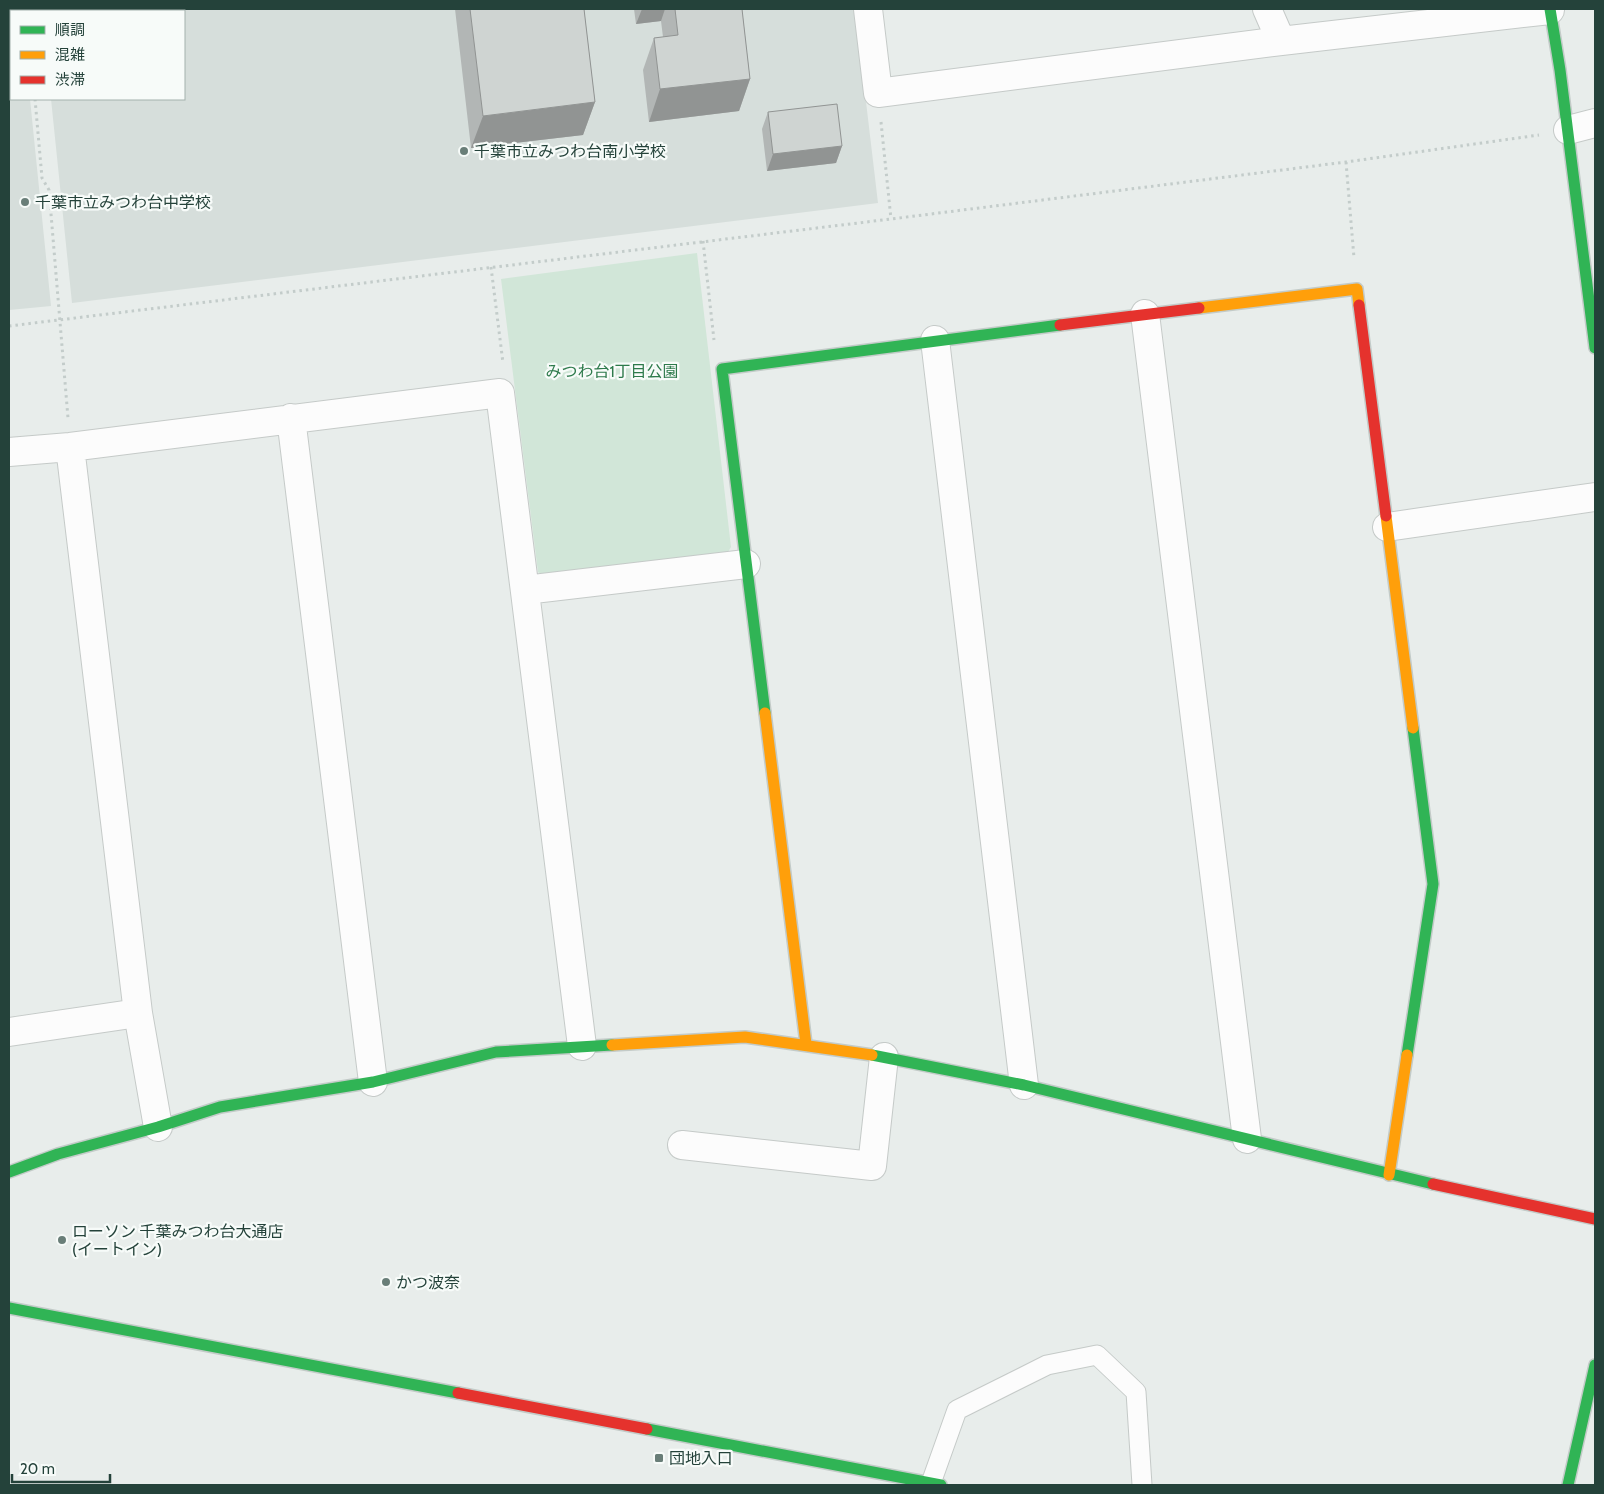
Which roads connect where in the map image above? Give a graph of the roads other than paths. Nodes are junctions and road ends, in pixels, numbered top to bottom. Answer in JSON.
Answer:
{"nodes":[{"id":1,"x":868,"y":9,"type":"edge"},
{"id":2,"x":1268,"y":9,"type":"edge"},
{"id":3,"x":1550,"y":9,"type":"edge"},
{"id":4,"x":1428,"y":16,"type":"edge"},
{"id":5,"x":1281,"y":41,"type":"junction"},
{"id":6,"x":1595,"y":123,"type":"edge"},
{"id":7,"x":1568,"y":130,"type":"junction"},
{"id":8,"x":1145,"y":314,"type":"junction"},
{"id":9,"x":935,"y":340,"type":"junction"},
{"id":10,"x":1595,"y":348,"type":"edge"},
{"id":11,"x":290,"y":418,"type":"junction"},
{"id":12,"x":70,"y":447,"type":"junction"},
{"id":13,"x":9,"y":452,"type":"edge"},
{"id":14,"x":1595,"y":497,"type":"edge"},
{"id":15,"x":1387,"y":527,"type":"junction"},
{"id":16,"x":746,"y":564,"type":"junction"},
{"id":17,"x":525,"y":590,"type":"junction"},
{"id":18,"x":138,"y":1013,"type":"junction"},
{"id":19,"x":9,"y":1032,"type":"edge"},
{"id":20,"x":806,"y":1044,"type":"junction"},
{"id":21,"x":582,"y":1046,"type":"junction"},
{"id":22,"x":884,"y":1057,"type":"junction"},
{"id":23,"x":373,"y":1082,"type":"junction"},
{"id":24,"x":1024,"y":1085,"type":"junction"},
{"id":25,"x":158,"y":1127,"type":"junction"},
{"id":26,"x":1247,"y":1139,"type":"junction"},
{"id":27,"x":682,"y":1145,"type":"dead end"},
{"id":28,"x":9,"y":1172,"type":"edge"},
{"id":29,"x":1389,"y":1176,"type":"junction"},
{"id":30,"x":1595,"y":1219,"type":"edge"},
{"id":31,"x":9,"y":1308,"type":"edge"},
{"id":32,"x":1595,"y":1365,"type":"edge"},
{"id":33,"x":936,"y":1484,"type":"edge"},
{"id":34,"x":1142,"y":1485,"type":"edge"},
{"id":35,"x":1568,"y":1485,"type":"edge"}],
"edges":[{"from":1,"to":5,"type":"street"},
{"from":2,"to":5,"type":"street"},
{"from":3,"to":4,"type":"street"},
{"from":3,"to":7,"type":"street"},
{"from":4,"to":5,"type":"street"},
{"from":6,"to":7,"type":"street"},
{"from":7,"to":10,"type":"street"},
{"from":8,"to":9,"type":"street"},
{"from":8,"to":15,"type":"street"},
{"from":8,"to":26,"type":"street"},
{"from":9,"to":16,"type":"street"},
{"from":9,"to":24,"type":"street"},
{"from":11,"to":12,"type":"street"},
{"from":11,"to":17,"type":"street"},
{"from":11,"to":23,"type":"street"},
{"from":12,"to":13,"type":"street"},
{"from":12,"to":18,"type":"street"},
{"from":14,"to":15,"type":"street"},
{"from":15,"to":29,"type":"street"},
{"from":16,"to":17,"type":"street"},
{"from":16,"to":20,"type":"street"},
{"from":17,"to":21,"type":"street"},
{"from":18,"to":19,"type":"street"},
{"from":18,"to":25,"type":"street"},
{"from":20,"to":21,"type":"street"},
{"from":20,"to":22,"type":"street"},
{"from":21,"to":23,"type":"street"},
{"from":22,"to":24,"type":"street"},
{"from":22,"to":27,"type":"street"},
{"from":23,"to":25,"type":"street"},
{"from":24,"to":26,"type":"street"},
{"from":25,"to":28,"type":"street"},
{"from":26,"to":29,"type":"street"},
{"from":29,"to":30,"type":"street"},
{"from":31,"to":33,"type":"street"},
{"from":32,"to":35,"type":"street"},
{"from":33,"to":34,"type":"lane"}]}
